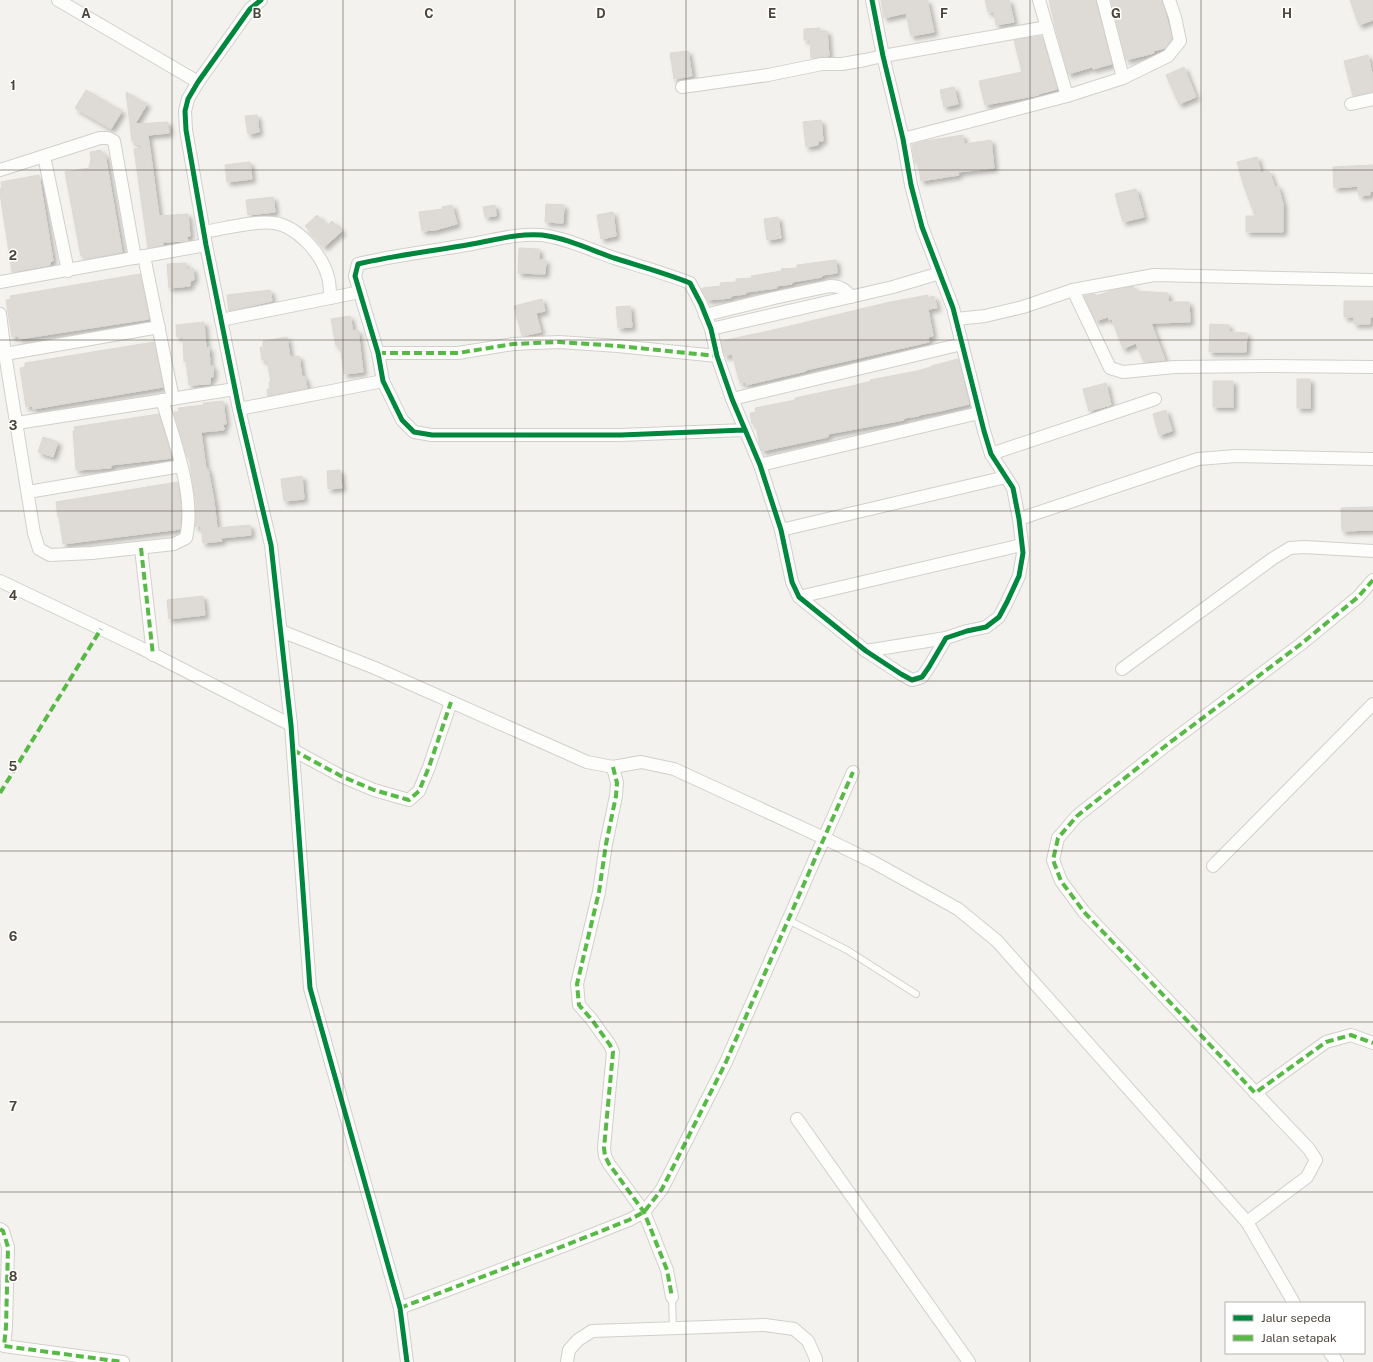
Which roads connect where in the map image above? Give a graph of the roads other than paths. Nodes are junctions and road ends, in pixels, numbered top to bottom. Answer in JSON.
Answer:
{"nodes":[{"id":1,"x":58,"y":0,"type":"edge"},
{"id":2,"x":261,"y":0,"type":"edge"},
{"id":3,"x":872,"y":0,"type":"edge"},
{"id":4,"x":1039,"y":0,"type":"edge"},
{"id":5,"x":1103,"y":0,"type":"edge"},
{"id":6,"x":1169,"y":0,"type":"edge"},
{"id":7,"x":1047,"y":27,"type":"junction"},
{"id":8,"x":883,"y":56,"type":"junction"},
{"id":9,"x":1123,"y":78,"type":"junction"},
{"id":10,"x":198,"y":82,"type":"junction"},
{"id":11,"x":682,"y":87,"type":"dead end"},
{"id":12,"x":1067,"y":96,"type":"junction"},
{"id":13,"x":1373,"y":99,"type":"edge"},
{"id":14,"x":1351,"y":104,"type":"dead end"},
{"id":15,"x":903,"y":139,"type":"junction"},
{"id":16,"x":44,"y":156,"type":"junction"},
{"id":17,"x":0,"y":170,"type":"edge"},
{"id":18,"x":204,"y":232,"type":"junction"},
{"id":19,"x":206,"y":245,"type":"junction"},
{"id":20,"x":139,"y":257,"type":"junction"},
{"id":21,"x":68,"y":271,"type":"junction"},
{"id":22,"x":940,"y":273,"type":"junction"},
{"id":23,"x":1373,"y":280,"type":"edge"},
{"id":24,"x":0,"y":282,"type":"edge"},
{"id":25,"x":1073,"y":290,"type":"junction"},
{"id":26,"x":360,"y":292,"type":"junction"},
{"id":27,"x":851,"y":297,"type":"junction"},
{"id":28,"x":330,"y":298,"type":"junction"},
{"id":29,"x":0,"y":314,"type":"edge"},
{"id":30,"x":705,"y":315,"type":"junction"},
{"id":31,"x":956,"y":319,"type":"junction"},
{"id":32,"x":221,"y":320,"type":"junction"},
{"id":33,"x":159,"y":327,"type":"junction"},
{"id":34,"x":711,"y":329,"type":"junction"},
{"id":35,"x":2,"y":336,"type":"edge"},
{"id":36,"x":962,"y":344,"type":"junction"},
{"id":37,"x":378,"y":352,"type":"junction"},
{"id":38,"x":5,"y":354,"type":"junction"},
{"id":39,"x":717,"y":356,"type":"junction"},
{"id":40,"x":1373,"y":367,"type":"edge"},
{"id":41,"x":383,"y":381,"type":"junction"},
{"id":42,"x":235,"y":389,"type":"junction"},
{"id":43,"x":732,"y":399,"type":"junction"},
{"id":44,"x":1155,"y":399,"type":"dead end"},
{"id":45,"x":167,"y":400,"type":"junction"},
{"id":46,"x":239,"y":409,"type":"junction"},
{"id":47,"x":979,"y":413,"type":"junction"},
{"id":48,"x":17,"y":423,"type":"junction"},
{"id":49,"x":744,"y":430,"type":"junction"},
{"id":50,"x":991,"y":454,"type":"junction"},
{"id":51,"x":1373,"y":460,"type":"edge"},
{"id":52,"x":760,"y":465,"type":"junction"},
{"id":53,"x":181,"y":466,"type":"junction"},
{"id":54,"x":1006,"y":477,"type":"junction"},
{"id":55,"x":28,"y":492,"type":"junction"},
{"id":56,"x":1020,"y":519,"type":"junction"},
{"id":57,"x":781,"y":530,"type":"junction"},
{"id":58,"x":1022,"y":545,"type":"junction"},
{"id":59,"x":141,"y":548,"type":"junction"},
{"id":60,"x":1373,"y":551,"type":"edge"},
{"id":61,"x":0,"y":580,"type":"edge"},
{"id":62,"x":1373,"y":580,"type":"edge"},
{"id":63,"x":799,"y":597,"type":"junction"},
{"id":64,"x":281,"y":631,"type":"junction"},
{"id":65,"x":946,"y":638,"type":"junction"},
{"id":66,"x":866,"y":651,"type":"junction"},
{"id":67,"x":153,"y":654,"type":"junction"},
{"id":68,"x":1122,"y":669,"type":"dead end"},
{"id":69,"x":451,"y":702,"type":"junction"},
{"id":70,"x":1373,"y":704,"type":"edge"},
{"id":71,"x":291,"y":725,"type":"junction"},
{"id":72,"x":293,"y":750,"type":"junction"},
{"id":73,"x":613,"y":767,"type":"junction"},
{"id":74,"x":853,"y":772,"type":"dead end"},
{"id":75,"x":824,"y":838,"type":"junction"},
{"id":76,"x":1213,"y":866,"type":"dead end"},
{"id":77,"x":788,"y":920,"type":"junction"},
{"id":78,"x":916,"y":994,"type":"dead end"},
{"id":79,"x":1373,"y":1043,"type":"edge"},
{"id":80,"x":1255,"y":1093,"type":"junction"},
{"id":81,"x":798,"y":1119,"type":"dead end"},
{"id":82,"x":644,"y":1212,"type":"junction"},
{"id":83,"x":1247,"y":1222,"type":"junction"},
{"id":84,"x":0,"y":1229,"type":"edge"},
{"id":85,"x":672,"y":1297,"type":"joint"},
{"id":86,"x":1293,"y":1302,"type":"edge"},
{"id":87,"x":400,"y":1308,"type":"junction"},
{"id":88,"x":673,"y":1328,"type":"junction"},
{"id":89,"x":2,"y":1346,"type":"edge"},
{"id":90,"x":1331,"y":1354,"type":"edge"},
{"id":91,"x":123,"y":1362,"type":"edge"},
{"id":92,"x":407,"y":1362,"type":"edge"},
{"id":93,"x":567,"y":1362,"type":"edge"},
{"id":94,"x":816,"y":1362,"type":"edge"},
{"id":95,"x":969,"y":1362,"type":"edge"},
{"id":96,"x":1337,"y":1362,"type":"edge"}],
"edges":[{"from":1,"to":10,"type":"street"},
{"from":2,"to":10,"type":"street"},
{"from":3,"to":8,"type":"street"},
{"from":4,"to":7,"type":"street"},
{"from":5,"to":9,"type":"street"},
{"from":6,"to":9,"type":"street"},
{"from":7,"to":8,"type":"street"},
{"from":7,"to":12,"type":"street"},
{"from":8,"to":11,"type":"street"},
{"from":8,"to":15,"type":"street"},
{"from":9,"to":12,"type":"street"},
{"from":10,"to":18,"type":"street"},
{"from":12,"to":15,"type":"street"},
{"from":13,"to":14,"type":"street"},
{"from":15,"to":22,"type":"street"},
{"from":16,"to":17,"type":"street"},
{"from":16,"to":20,"type":"street"},
{"from":16,"to":21,"type":"street"},
{"from":18,"to":19,"type":"street"},
{"from":18,"to":28,"type":"street"},
{"from":19,"to":20,"type":"street"},
{"from":19,"to":32,"type":"street"},
{"from":20,"to":21,"type":"street"},
{"from":20,"to":33,"type":"street"},
{"from":21,"to":24,"type":"street"},
{"from":22,"to":27,"type":"street"},
{"from":22,"to":31,"type":"street"},
{"from":23,"to":25,"type":"street"},
{"from":25,"to":31,"type":"street"},
{"from":25,"to":40,"type":"street"},
{"from":26,"to":28,"type":"street"},
{"from":26,"to":30,"type":"street"},
{"from":26,"to":37,"type":"street"},
{"from":27,"to":30,"type":"street"},
{"from":27,"to":34,"type":"street"},
{"from":28,"to":32,"type":"street"},
{"from":29,"to":35,"type":"street"},
{"from":30,"to":34,"type":"street"},
{"from":31,"to":36,"type":"street"},
{"from":32,"to":42,"type":"street"},
{"from":33,"to":38,"type":"street"},
{"from":33,"to":45,"type":"street"},
{"from":34,"to":39,"type":"street"},
{"from":35,"to":38,"type":"street"},
{"from":36,"to":43,"type":"street"},
{"from":36,"to":47,"type":"street"},
{"from":37,"to":39,"type":"street"},
{"from":37,"to":41,"type":"street"},
{"from":38,"to":48,"type":"street"},
{"from":39,"to":43,"type":"street"},
{"from":41,"to":46,"type":"street"},
{"from":41,"to":49,"type":"street"},
{"from":42,"to":45,"type":"street"},
{"from":42,"to":46,"type":"street"},
{"from":43,"to":49,"type":"street"},
{"from":44,"to":50,"type":"street"},
{"from":45,"to":48,"type":"street"},
{"from":45,"to":53,"type":"street"},
{"from":46,"to":64,"type":"street"},
{"from":47,"to":50,"type":"street"},
{"from":47,"to":52,"type":"street"},
{"from":48,"to":55,"type":"street"},
{"from":49,"to":52,"type":"street"},
{"from":50,"to":54,"type":"street"},
{"from":51,"to":56,"type":"street"},
{"from":52,"to":57,"type":"street"},
{"from":53,"to":55,"type":"street"},
{"from":53,"to":59,"type":"street"},
{"from":54,"to":56,"type":"street"},
{"from":54,"to":57,"type":"street"},
{"from":55,"to":59,"type":"street"},
{"from":56,"to":58,"type":"street"},
{"from":57,"to":63,"type":"street"},
{"from":58,"to":63,"type":"street"},
{"from":58,"to":65,"type":"street"},
{"from":59,"to":67,"type":"street"},
{"from":60,"to":68,"type":"street"},
{"from":61,"to":67,"type":"street"},
{"from":62,"to":80,"type":"street"},
{"from":63,"to":66,"type":"street"},
{"from":64,"to":69,"type":"street"},
{"from":64,"to":71,"type":"street"},
{"from":65,"to":66,"type":"street"},
{"from":65,"to":66,"type":"street"},
{"from":67,"to":71,"type":"street"},
{"from":69,"to":72,"type":"street"},
{"from":69,"to":73,"type":"street"},
{"from":70,"to":76,"type":"street"},
{"from":71,"to":72,"type":"street"},
{"from":72,"to":87,"type":"street"},
{"from":73,"to":75,"type":"street"},
{"from":73,"to":82,"type":"street"},
{"from":74,"to":75,"type":"street"},
{"from":75,"to":77,"type":"street"},
{"from":75,"to":83,"type":"street"},
{"from":77,"to":78,"type":"lane"},
{"from":77,"to":82,"type":"street"},
{"from":79,"to":80,"type":"street"},
{"from":80,"to":83,"type":"street"},
{"from":81,"to":95,"type":"street"},
{"from":82,"to":85,"type":"street"},
{"from":82,"to":87,"type":"street"},
{"from":83,"to":86,"type":"street"},
{"from":84,"to":89,"type":"street"},
{"from":85,"to":88,"type":"lane"},
{"from":87,"to":92,"type":"street"},
{"from":88,"to":93,"type":"street"},
{"from":88,"to":94,"type":"street"},
{"from":89,"to":91,"type":"street"},
{"from":90,"to":96,"type":"street"}]}
